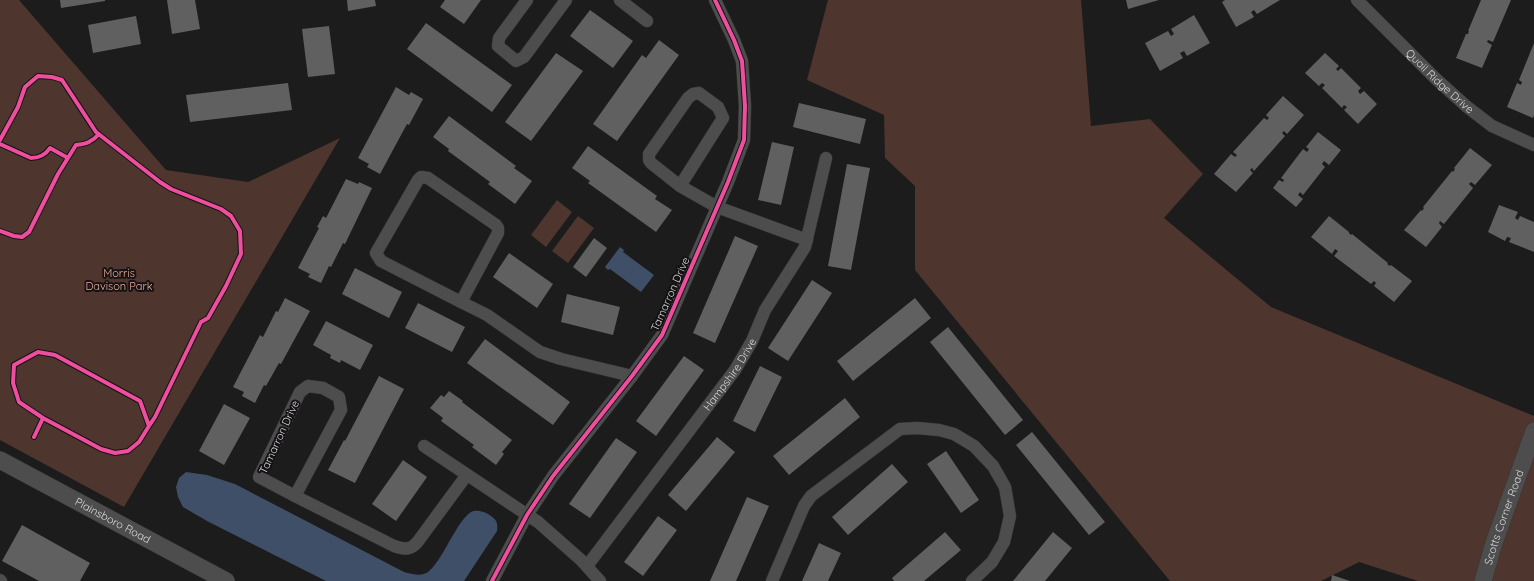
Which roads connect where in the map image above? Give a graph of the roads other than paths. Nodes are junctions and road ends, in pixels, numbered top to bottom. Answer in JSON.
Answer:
{"nodes":[{"id":1,"x":527,"y":0,"type":"edge"},
{"id":2,"x":566,"y":0,"type":"edge"},
{"id":3,"x":620,"y":0,"type":"edge"},
{"id":4,"x":715,"y":0,"type":"edge"},
{"id":5,"x":1357,"y":0,"type":"edge"},
{"id":6,"x":647,"y":21,"type":"dead end"},
{"id":7,"x":1534,"y":145,"type":"edge"},
{"id":8,"x":826,"y":158,"type":"dead end"},
{"id":9,"x":680,"y":186,"type":"junction"},
{"id":10,"x":717,"y":207,"type":"junction"},
{"id":11,"x":807,"y":240,"type":"junction"},
{"id":12,"x":461,"y":302,"type":"junction"},
{"id":13,"x":632,"y":376,"type":"junction"},
{"id":14,"x":1534,"y":431,"type":"edge"},
{"id":15,"x":424,"y":446,"type":"dead end"},
{"id":16,"x":0,"y":460,"type":"edge"},
{"id":17,"x":466,"y":476,"type":"junction"},
{"id":18,"x":295,"y":496,"type":"junction"},
{"id":19,"x":526,"y":515,"type":"junction"},
{"id":20,"x":587,"y":566,"type":"junction"},
{"id":21,"x":226,"y":581,"type":"edge"},
{"id":22,"x":492,"y":581,"type":"edge"},
{"id":23,"x":600,"y":581,"type":"edge"},
{"id":24,"x":772,"y":581,"type":"edge"},
{"id":25,"x":972,"y":581,"type":"edge"},
{"id":26,"x":1483,"y":581,"type":"edge"}],
"edges":[{"from":1,"to":2,"type":"street"},
{"from":3,"to":6,"type":"street"},
{"from":4,"to":10,"type":"street","name":"Tamarron Drive"},
{"from":5,"to":7,"type":"street","name":"Quail Ridge Drive"},
{"from":8,"to":11,"type":"street","name":"Hampshire Drive"},
{"from":9,"to":9,"type":"street"},
{"from":9,"to":10,"type":"street"},
{"from":10,"to":11,"type":"street"},
{"from":10,"to":13,"type":"street","name":"Tamarron Drive"},
{"from":11,"to":20,"type":"street","name":"Hampshire Drive"},
{"from":12,"to":12,"type":"street"},
{"from":12,"to":13,"type":"street"},
{"from":13,"to":19,"type":"street","name":"Tamarron Drive"},
{"from":14,"to":26,"type":"street","name":"Scotts Corner Road"},
{"from":15,"to":17,"type":"street"},
{"from":16,"to":21,"type":"street","name":"Plainsboro Road"},
{"from":17,"to":18,"type":"street","name":"Tamarron Drive"},
{"from":17,"to":19,"type":"street"},
{"from":18,"to":18,"type":"street","name":"Tamarron Drive"},
{"from":19,"to":20,"type":"street"},
{"from":19,"to":22,"type":"street","name":"Tamarron Drive"},
{"from":20,"to":23,"type":"street"},
{"from":24,"to":25,"type":"street"}]}
